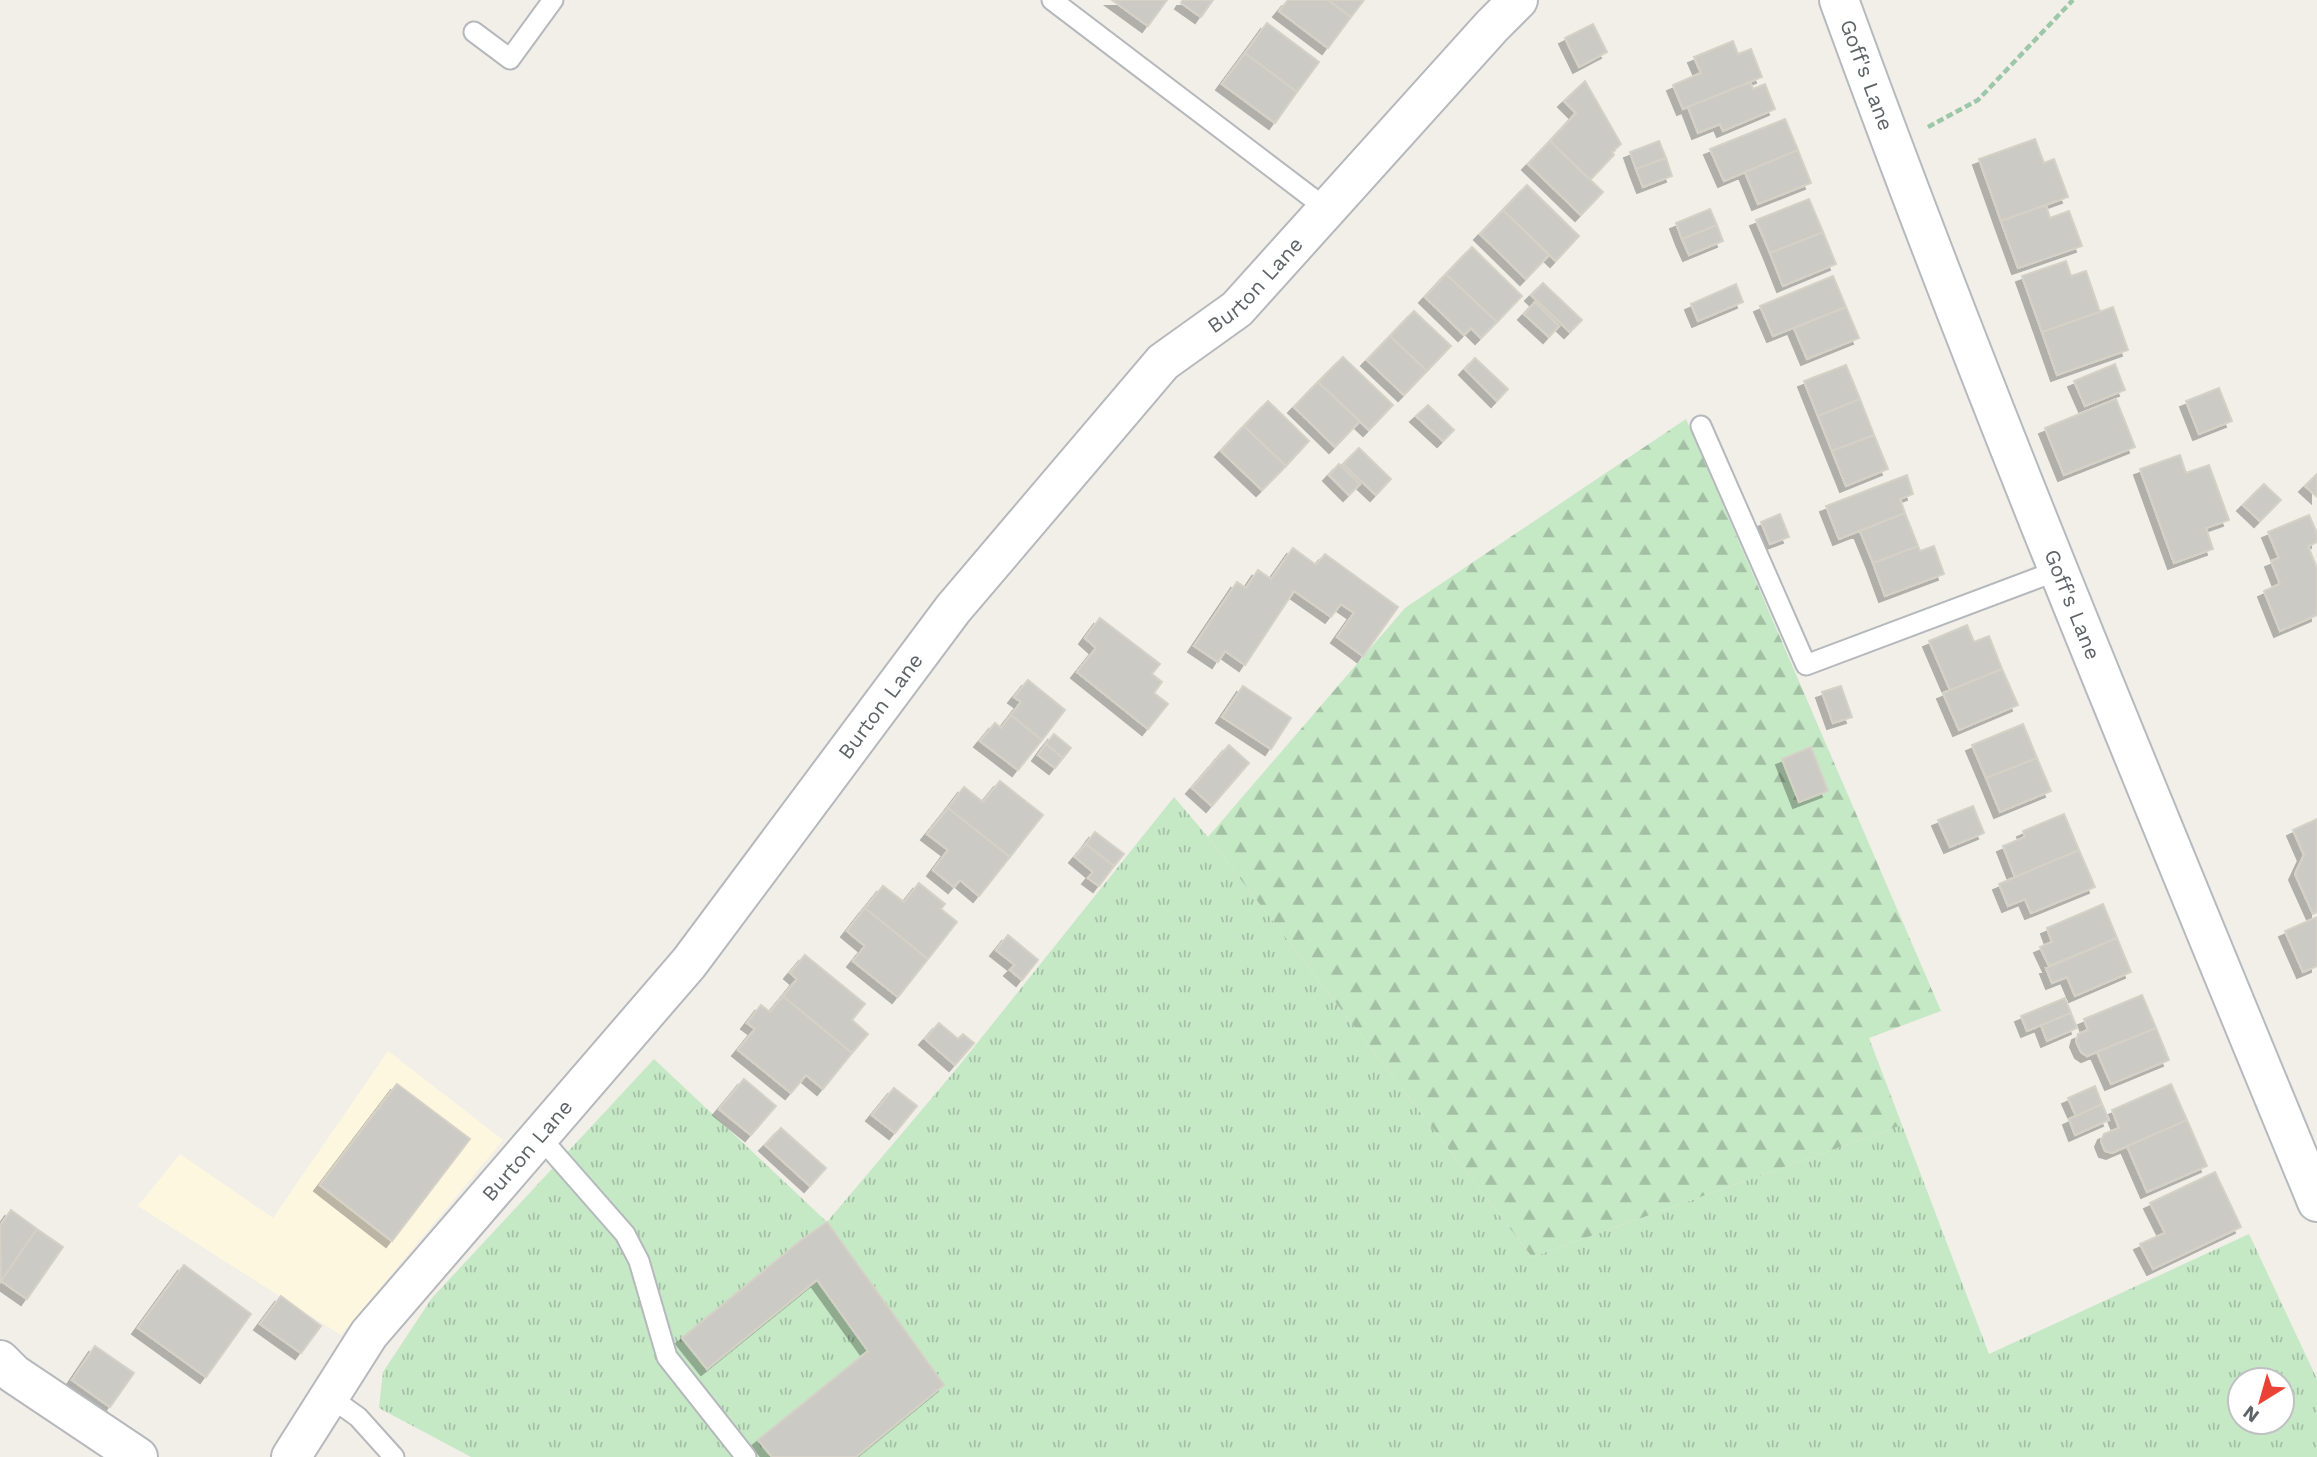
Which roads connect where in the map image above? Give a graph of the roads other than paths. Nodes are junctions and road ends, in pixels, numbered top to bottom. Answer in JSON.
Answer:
{"nodes":[{"id":1,"x":553,"y":0,"type":"edge"},
{"id":2,"x":1052,"y":0,"type":"edge"},
{"id":3,"x":1518,"y":0,"type":"edge"},
{"id":4,"x":1839,"y":0,"type":"edge"},
{"id":5,"x":474,"y":32,"type":"dead end"},
{"id":6,"x":1328,"y":210,"type":"junction"},
{"id":7,"x":1701,"y":426,"type":"dead end"},
{"id":8,"x":2059,"y":570,"type":"junction"},
{"id":9,"x":539,"y":1136,"type":"junction"},
{"id":10,"x":2317,"y":1202,"type":"edge"},
{"id":11,"x":0,"y":1360,"type":"edge"},
{"id":12,"x":330,"y":1396,"type":"junction"},
{"id":13,"x":138,"y":1457,"type":"edge"},
{"id":14,"x":291,"y":1457,"type":"edge"},
{"id":15,"x":394,"y":1457,"type":"edge"},
{"id":16,"x":746,"y":1457,"type":"edge"}],
"edges":[{"from":1,"to":5,"type":"lane"},
{"from":2,"to":6,"type":"lane"},
{"from":3,"to":6,"type":"street","name":"Burton Lane"},
{"from":4,"to":8,"type":"street","name":"Goff's Lane"},
{"from":6,"to":9,"type":"street","name":"Burton Lane"},
{"from":7,"to":8,"type":"lane"},
{"from":8,"to":10,"type":"street","name":"Goff's Lane"},
{"from":9,"to":12,"type":"street","name":"Burton Lane"},
{"from":9,"to":16,"type":"lane"},
{"from":11,"to":13,"type":"street"},
{"from":12,"to":14,"type":"street","name":"Burton Lane"},
{"from":12,"to":15,"type":"lane"}]}
